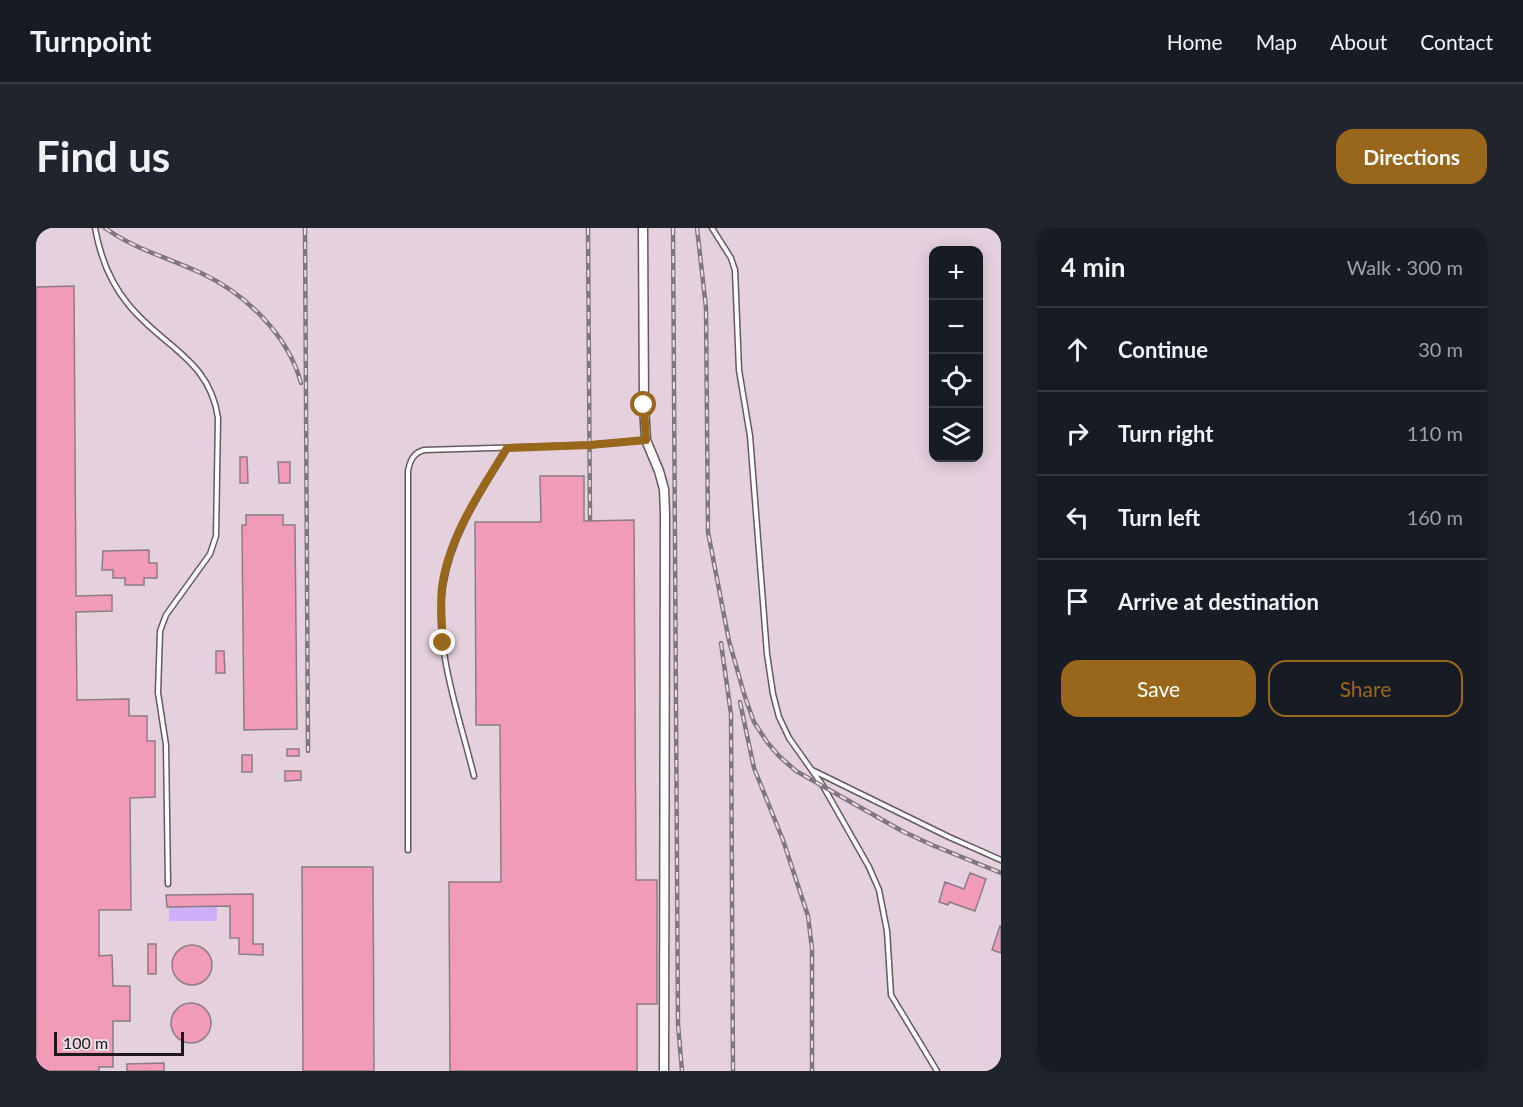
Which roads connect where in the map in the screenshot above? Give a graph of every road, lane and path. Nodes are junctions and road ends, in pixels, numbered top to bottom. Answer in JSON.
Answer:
{"nodes":[{"id":1,"x":95,"y":228,"type":"edge"},
{"id":2,"x":643,"y":228,"type":"edge"},
{"id":3,"x":712,"y":228,"type":"edge"},
{"id":4,"x":646,"y":440,"type":"junction"},
{"id":5,"x":507,"y":448,"type":"junction"},
{"id":6,"x":811,"y":769,"type":"junction"},
{"id":7,"x":474,"y":776,"type":"dead end"},
{"id":8,"x":408,"y":850,"type":"dead end"},
{"id":9,"x":1001,"y":860,"type":"edge"},
{"id":10,"x":168,"y":884,"type":"dead end"},
{"id":11,"x":664,"y":1071,"type":"edge"},
{"id":12,"x":936,"y":1071,"type":"edge"}],
"edges":[{"from":1,"to":10,"type":"lane"},
{"from":2,"to":4,"type":"street"},
{"from":3,"to":6,"type":"lane"},
{"from":4,"to":5,"type":"lane"},
{"from":4,"to":11,"type":"street"},
{"from":5,"to":7,"type":"lane"},
{"from":5,"to":8,"type":"lane"},
{"from":6,"to":9,"type":"lane"},
{"from":6,"to":12,"type":"lane"}]}
